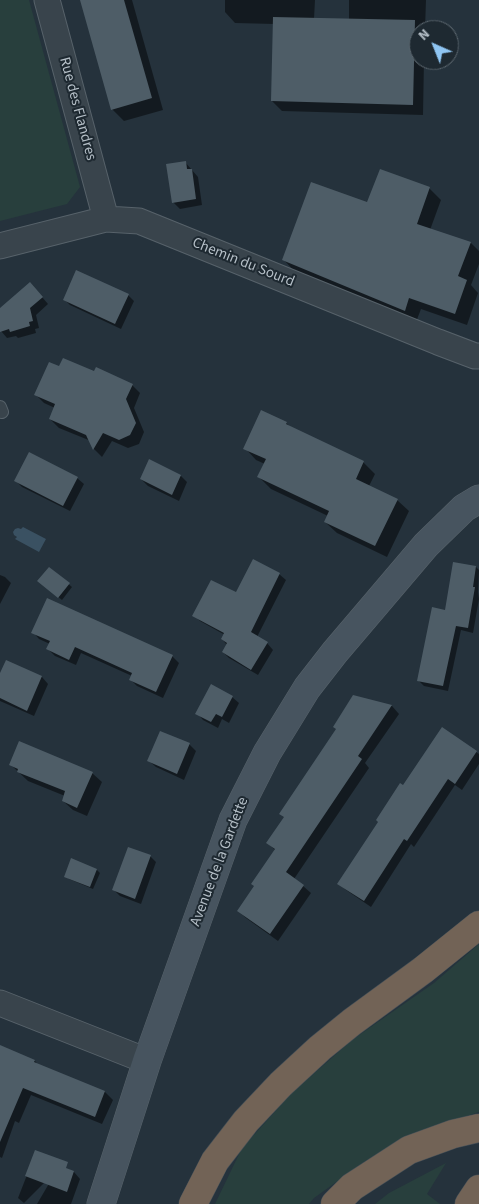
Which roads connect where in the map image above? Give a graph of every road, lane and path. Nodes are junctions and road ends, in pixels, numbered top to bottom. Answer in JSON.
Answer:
{"nodes":[{"id":1,"x":47,"y":0,"type":"edge"},
{"id":2,"x":106,"y":219,"type":"junction"},
{"id":3,"x":0,"y":246,"type":"edge"},
{"id":4,"x":479,"y":356,"type":"edge"},
{"id":5,"x":479,"y":499,"type":"edge"},
{"id":6,"x":479,"y":925,"type":"edge"},
{"id":7,"x":0,"y":1003,"type":"edge"},
{"id":8,"x":147,"y":1062,"type":"junction"},
{"id":9,"x":479,"y":1128,"type":"edge"},
{"id":10,"x":479,"y":1189,"type":"edge"},
{"id":11,"x":102,"y":1204,"type":"edge"},
{"id":12,"x":193,"y":1204,"type":"edge"},
{"id":13,"x":335,"y":1204,"type":"edge"},
{"id":14,"x":469,"y":1204,"type":"edge"}],
"edges":[{"from":1,"to":2,"type":"street","name":"Rue des Flandres"},
{"from":2,"to":3,"type":"street","name":"Chemin du Sourd"},
{"from":2,"to":4,"type":"street","name":"Chemin du Sourd"},
{"from":5,"to":8,"type":"main road","name":"Avenue de la Gardette"},
{"from":6,"to":12,"type":"highway"},
{"from":7,"to":8,"type":"street"},
{"from":8,"to":11,"type":"main road","name":"Avenue de la Gardette"},
{"from":9,"to":13,"type":"highway"},
{"from":10,"to":14,"type":"highway"}]}
